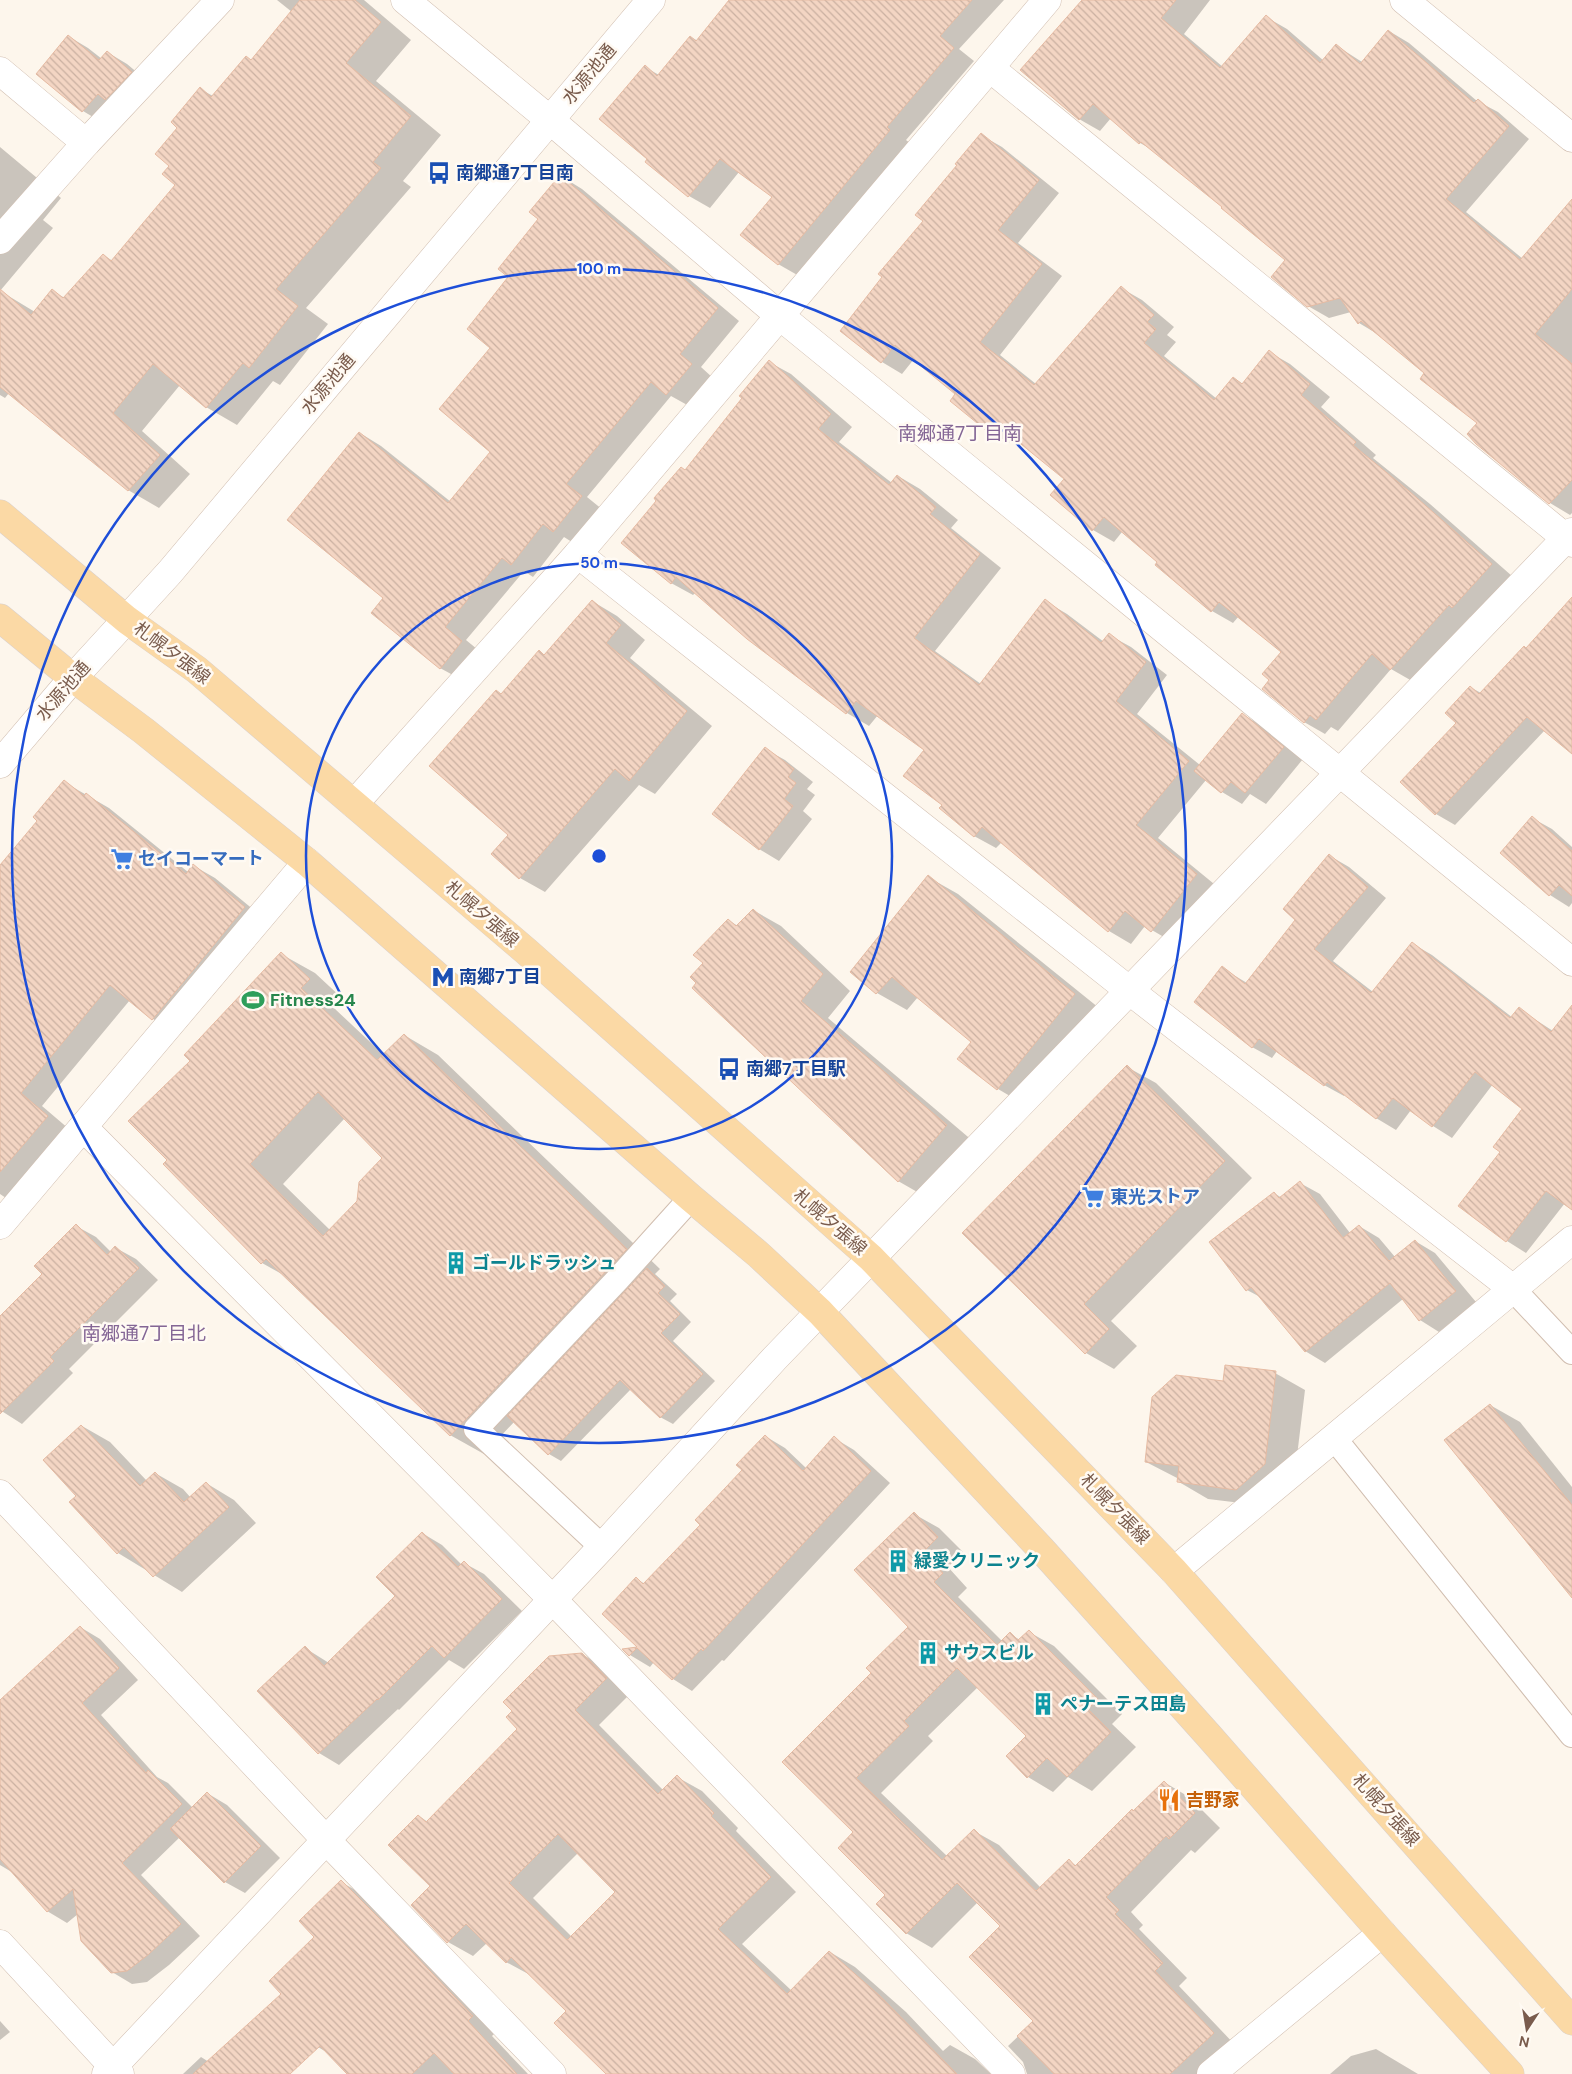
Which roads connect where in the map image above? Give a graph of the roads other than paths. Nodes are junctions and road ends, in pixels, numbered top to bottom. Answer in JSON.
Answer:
{"nodes":[{"id":1,"x":220,"y":0,"type":"edge"},
{"id":2,"x":404,"y":0,"type":"edge"},
{"id":3,"x":651,"y":0,"type":"edge"},
{"id":4,"x":1047,"y":0,"type":"edge"},
{"id":5,"x":1404,"y":0,"type":"edge"},
{"id":6,"x":990,"y":68,"type":"junction"},
{"id":7,"x":0,"y":71,"type":"edge"},
{"id":8,"x":550,"y":120,"type":"junction"},
{"id":9,"x":1572,"y":138,"type":"edge"},
{"id":10,"x":86,"y":143,"type":"junction"},
{"id":11,"x":0,"y":240,"type":"edge"},
{"id":12,"x":780,"y":316,"type":"junction"},
{"id":13,"x":0,"y":514,"type":"edge"},
{"id":14,"x":1570,"y":538,"type":"edge"},
{"id":15,"x":578,"y":554,"type":"junction"},
{"id":16,"x":0,"y":618,"type":"edge"},
{"id":17,"x":128,"y":620,"type":"junction"},
{"id":18,"x":73,"y":678,"type":"junction"},
{"id":19,"x":0,"y":764,"type":"edge"},
{"id":20,"x":1340,"y":773,"type":"junction"},
{"id":21,"x":354,"y":804,"type":"junction"},
{"id":22,"x":306,"y":862,"type":"junction"},
{"id":23,"x":1572,"y":962,"type":"edge"},
{"id":24,"x":1130,"y":991,"type":"junction"},
{"id":25,"x":83,"y":1127,"type":"junction"},
{"id":26,"x":691,"y":1198,"type":"junction"},
{"id":27,"x":0,"y":1225,"type":"edge"},
{"id":28,"x":1572,"y":1240,"type":"edge"},
{"id":29,"x":872,"y":1258,"type":"junction"},
{"id":30,"x":1513,"y":1289,"type":"junction"},
{"id":31,"x":820,"y":1312,"type":"junction"},
{"id":32,"x":1572,"y":1352,"type":"edge"},
{"id":33,"x":1334,"y":1438,"type":"junction"},
{"id":34,"x":0,"y":1494,"type":"edge"},
{"id":35,"x":602,"y":1548,"type":"junction"},
{"id":36,"x":1174,"y":1571,"type":"junction"},
{"id":37,"x":553,"y":1600,"type":"junction"},
{"id":38,"x":1572,"y":1734,"type":"edge"},
{"id":39,"x":326,"y":1840,"type":"junction"},
{"id":40,"x":1382,"y":1933,"type":"junction"},
{"id":41,"x":0,"y":1944,"type":"edge"},
{"id":42,"x":1572,"y":2021,"type":"edge"},
{"id":43,"x":114,"y":2072,"type":"edge"},
{"id":44,"x":552,"y":2074,"type":"edge"},
{"id":45,"x":1011,"y":2074,"type":"edge"},
{"id":46,"x":1211,"y":2074,"type":"edge"},
{"id":47,"x":1510,"y":2074,"type":"edge"}],
"edges":[{"from":1,"to":10,"type":"street"},
{"from":2,"to":8,"type":"street"},
{"from":3,"to":8,"type":"street","name":"水源池通"},
{"from":4,"to":6,"type":"street"},
{"from":5,"to":9,"type":"street"},
{"from":6,"to":12,"type":"street"},
{"from":6,"to":14,"type":"street"},
{"from":7,"to":10,"type":"street"},
{"from":8,"to":12,"type":"street"},
{"from":8,"to":17,"type":"street","name":"水源池通"},
{"from":10,"to":11,"type":"street"},
{"from":12,"to":15,"type":"street"},
{"from":12,"to":20,"type":"street"},
{"from":13,"to":17,"type":"main road","name":"札幌夕張線"},
{"from":14,"to":20,"type":"street"},
{"from":15,"to":21,"type":"street"},
{"from":15,"to":24,"type":"street"},
{"from":16,"to":18,"type":"main road"},
{"from":17,"to":18,"type":"street","name":"水源池通"},
{"from":17,"to":21,"type":"main road","name":"札幌夕張線"},
{"from":18,"to":19,"type":"street","name":"水源池通"},
{"from":18,"to":22,"type":"main road"},
{"from":20,"to":23,"type":"street"},
{"from":20,"to":24,"type":"street"},
{"from":21,"to":29,"type":"main road","name":"札幌夕張線"},
{"from":22,"to":25,"type":"street"},
{"from":22,"to":26,"type":"main road"},
{"from":24,"to":29,"type":"street"},
{"from":24,"to":30,"type":"street"},
{"from":25,"to":27,"type":"street"},
{"from":25,"to":37,"type":"street"},
{"from":26,"to":31,"type":"main road"},
{"from":26,"to":35,"type":"lane"},
{"from":28,"to":30,"type":"street"},
{"from":29,"to":31,"type":"street"},
{"from":29,"to":36,"type":"main road","name":"札幌夕張線"},
{"from":30,"to":32,"type":"lane"},
{"from":30,"to":33,"type":"street"},
{"from":31,"to":35,"type":"street"},
{"from":31,"to":40,"type":"main road"},
{"from":33,"to":36,"type":"street"},
{"from":33,"to":38,"type":"lane"},
{"from":34,"to":39,"type":"street"},
{"from":35,"to":37,"type":"street"},
{"from":36,"to":42,"type":"main road","name":"札幌夕張線"},
{"from":37,"to":39,"type":"street"},
{"from":37,"to":45,"type":"street"},
{"from":39,"to":43,"type":"street"},
{"from":39,"to":44,"type":"street"},
{"from":40,"to":46,"type":"street"},
{"from":40,"to":47,"type":"main road"},
{"from":41,"to":43,"type":"street"}]}
